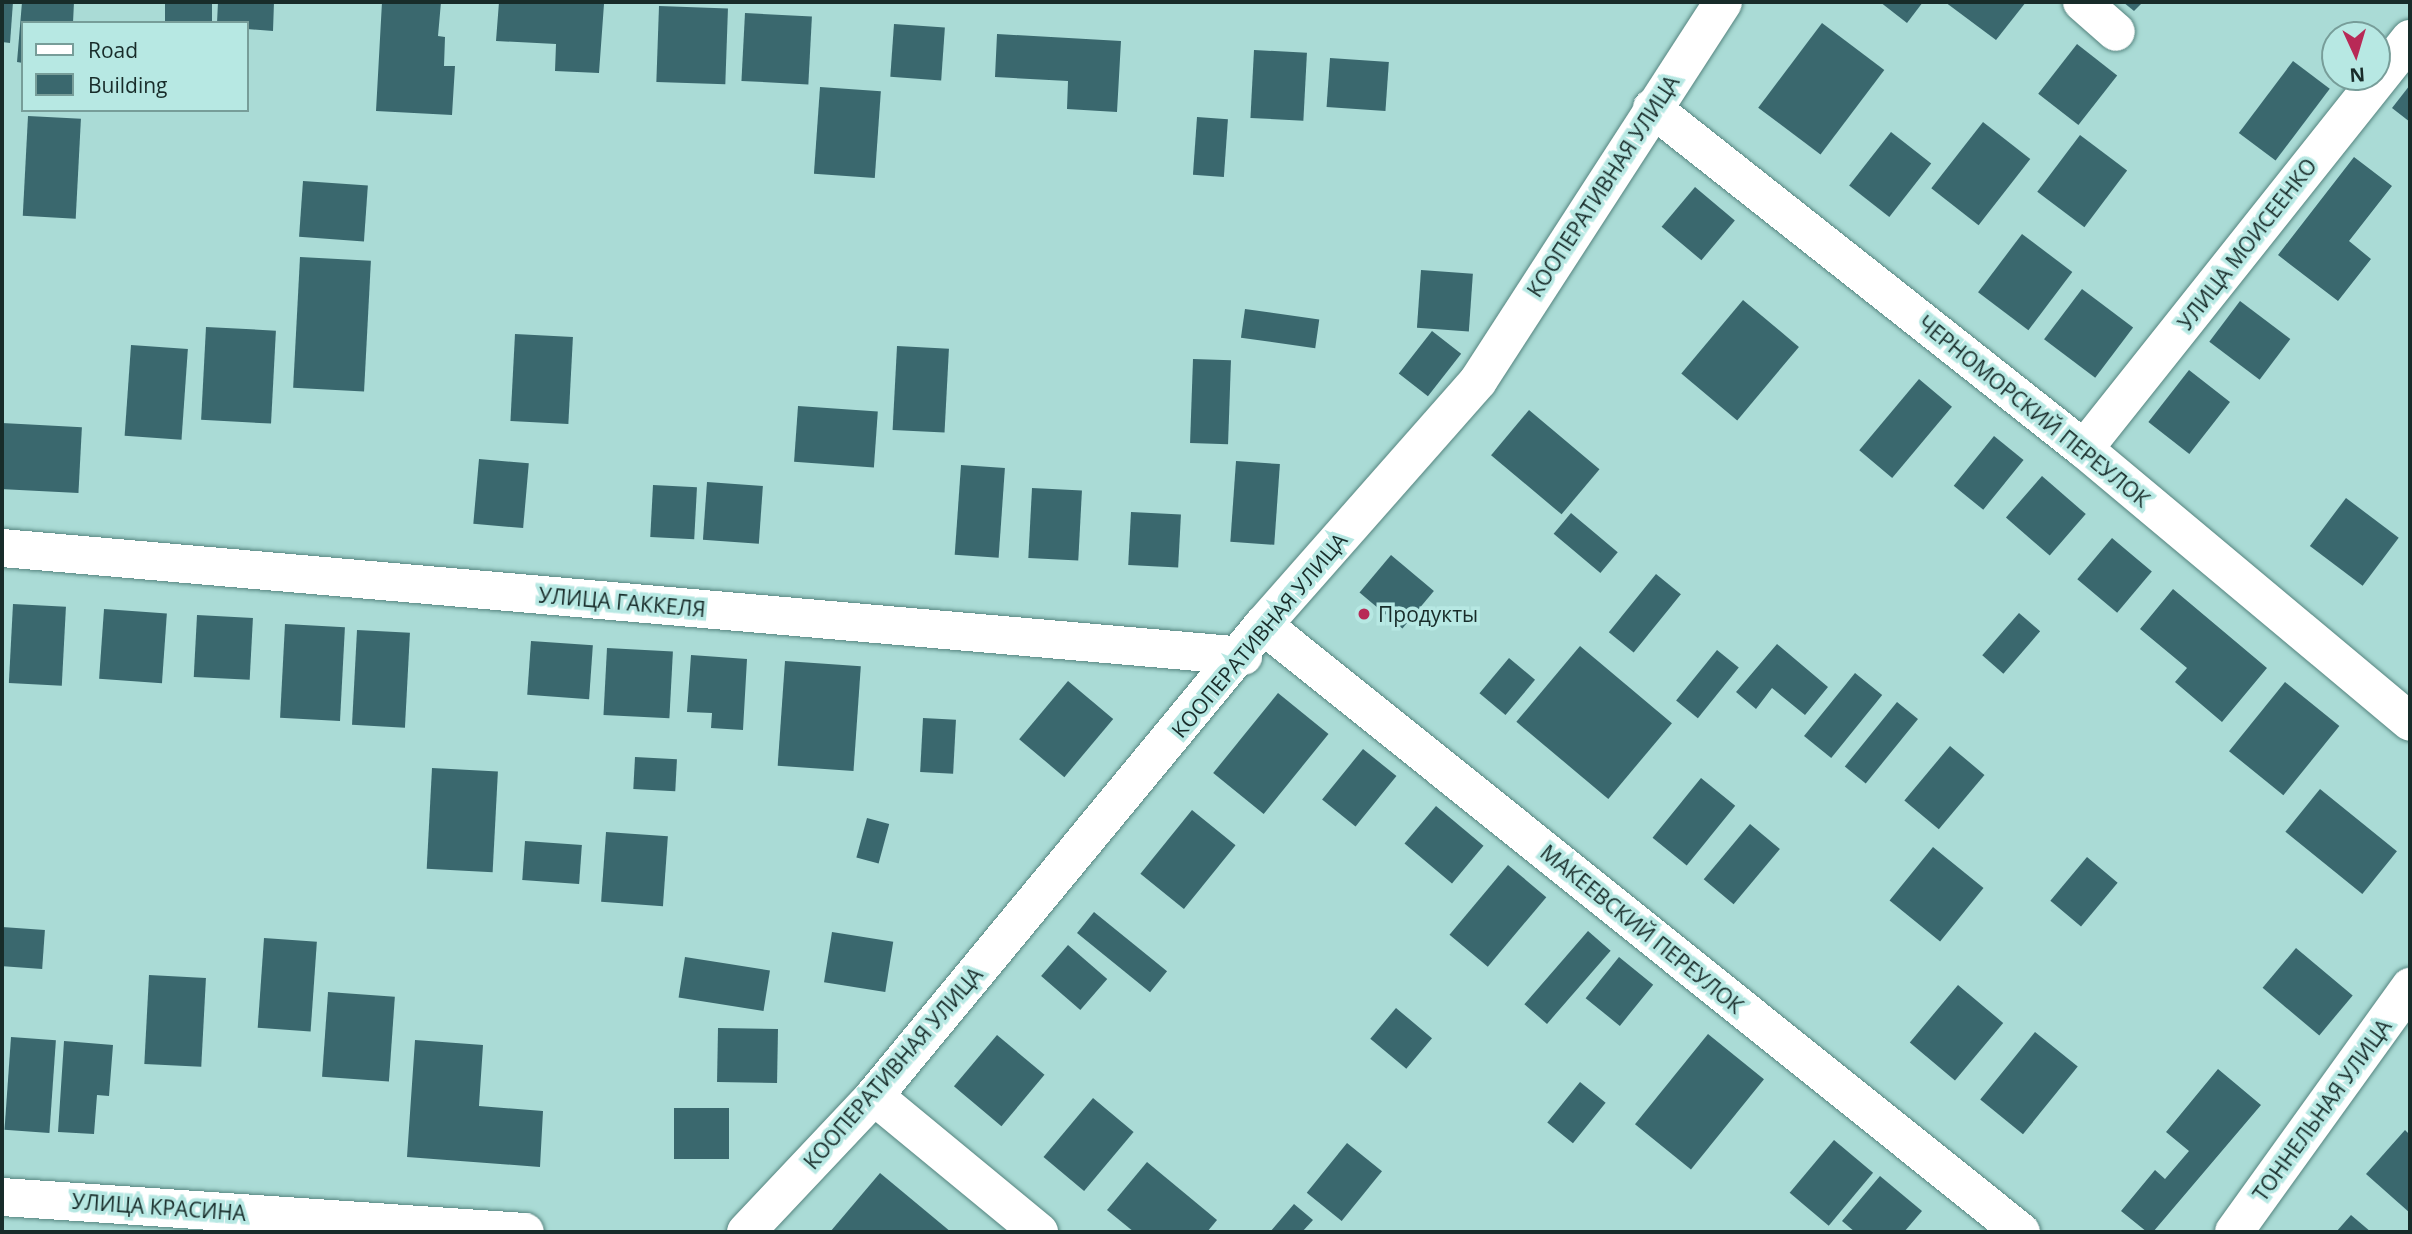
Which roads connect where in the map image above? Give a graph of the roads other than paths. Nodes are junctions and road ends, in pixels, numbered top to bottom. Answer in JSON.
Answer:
{"nodes":[{"id":1,"x":1723,"y":2,"type":"edge"},
{"id":2,"x":2081,"y":2,"type":"edge"},
{"id":3,"x":2116,"y":32,"type":"dead end"},
{"id":4,"x":2410,"y":39,"type":"edge"},
{"id":5,"x":1652,"y":108,"type":"junction"},
{"id":6,"x":2084,"y":449,"type":"junction"},
{"id":7,"x":2,"y":548,"type":"edge"},
{"id":8,"x":1253,"y":640,"type":"junction"},
{"id":9,"x":2410,"y":722,"type":"edge"},
{"id":10,"x":2410,"y":987,"type":"edge"},
{"id":11,"x":874,"y":1096,"type":"junction"},
{"id":12,"x":2,"y":1197,"type":"edge"},
{"id":13,"x":525,"y":1232,"type":"edge"},
{"id":14,"x":746,"y":1232,"type":"edge"},
{"id":15,"x":1039,"y":1232,"type":"edge"},
{"id":16,"x":2021,"y":1232,"type":"edge"},
{"id":17,"x":2234,"y":1232,"type":"edge"}],
"edges":[{"from":1,"to":5,"type":"street","name":"КООПЕРАТИВНАЯ УЛИЦА"},
{"from":2,"to":3,"type":"street"},
{"from":4,"to":6,"type":"street","name":"УЛИЦА МОИСЕЕНКО"},
{"from":5,"to":6,"type":"street","name":"ЧЕРНОМОРСКИЙ ПЕРЕУЛОК"},
{"from":5,"to":8,"type":"street","name":"КООПЕРАТИВНАЯ УЛИЦА"},
{"from":6,"to":9,"type":"street","name":"ЧЕРНОМОРСКИЙ ПЕРЕУЛОК"},
{"from":7,"to":8,"type":"street","name":"УЛИЦА ГАККЕЛЯ"},
{"from":8,"to":11,"type":"street","name":"КООПЕРАТИВНАЯ УЛИЦА"},
{"from":8,"to":16,"type":"street","name":"МАКЕЕВСКИЙ ПЕРЕУЛОК"},
{"from":10,"to":17,"type":"street","name":"ТОННЕЛЬНАЯ УЛИЦА"},
{"from":11,"to":14,"type":"street","name":"КООПЕРАТИВНАЯ УЛИЦА"},
{"from":11,"to":15,"type":"street"},
{"from":12,"to":13,"type":"street","name":"УЛИЦА КРАСИНА"}]}
